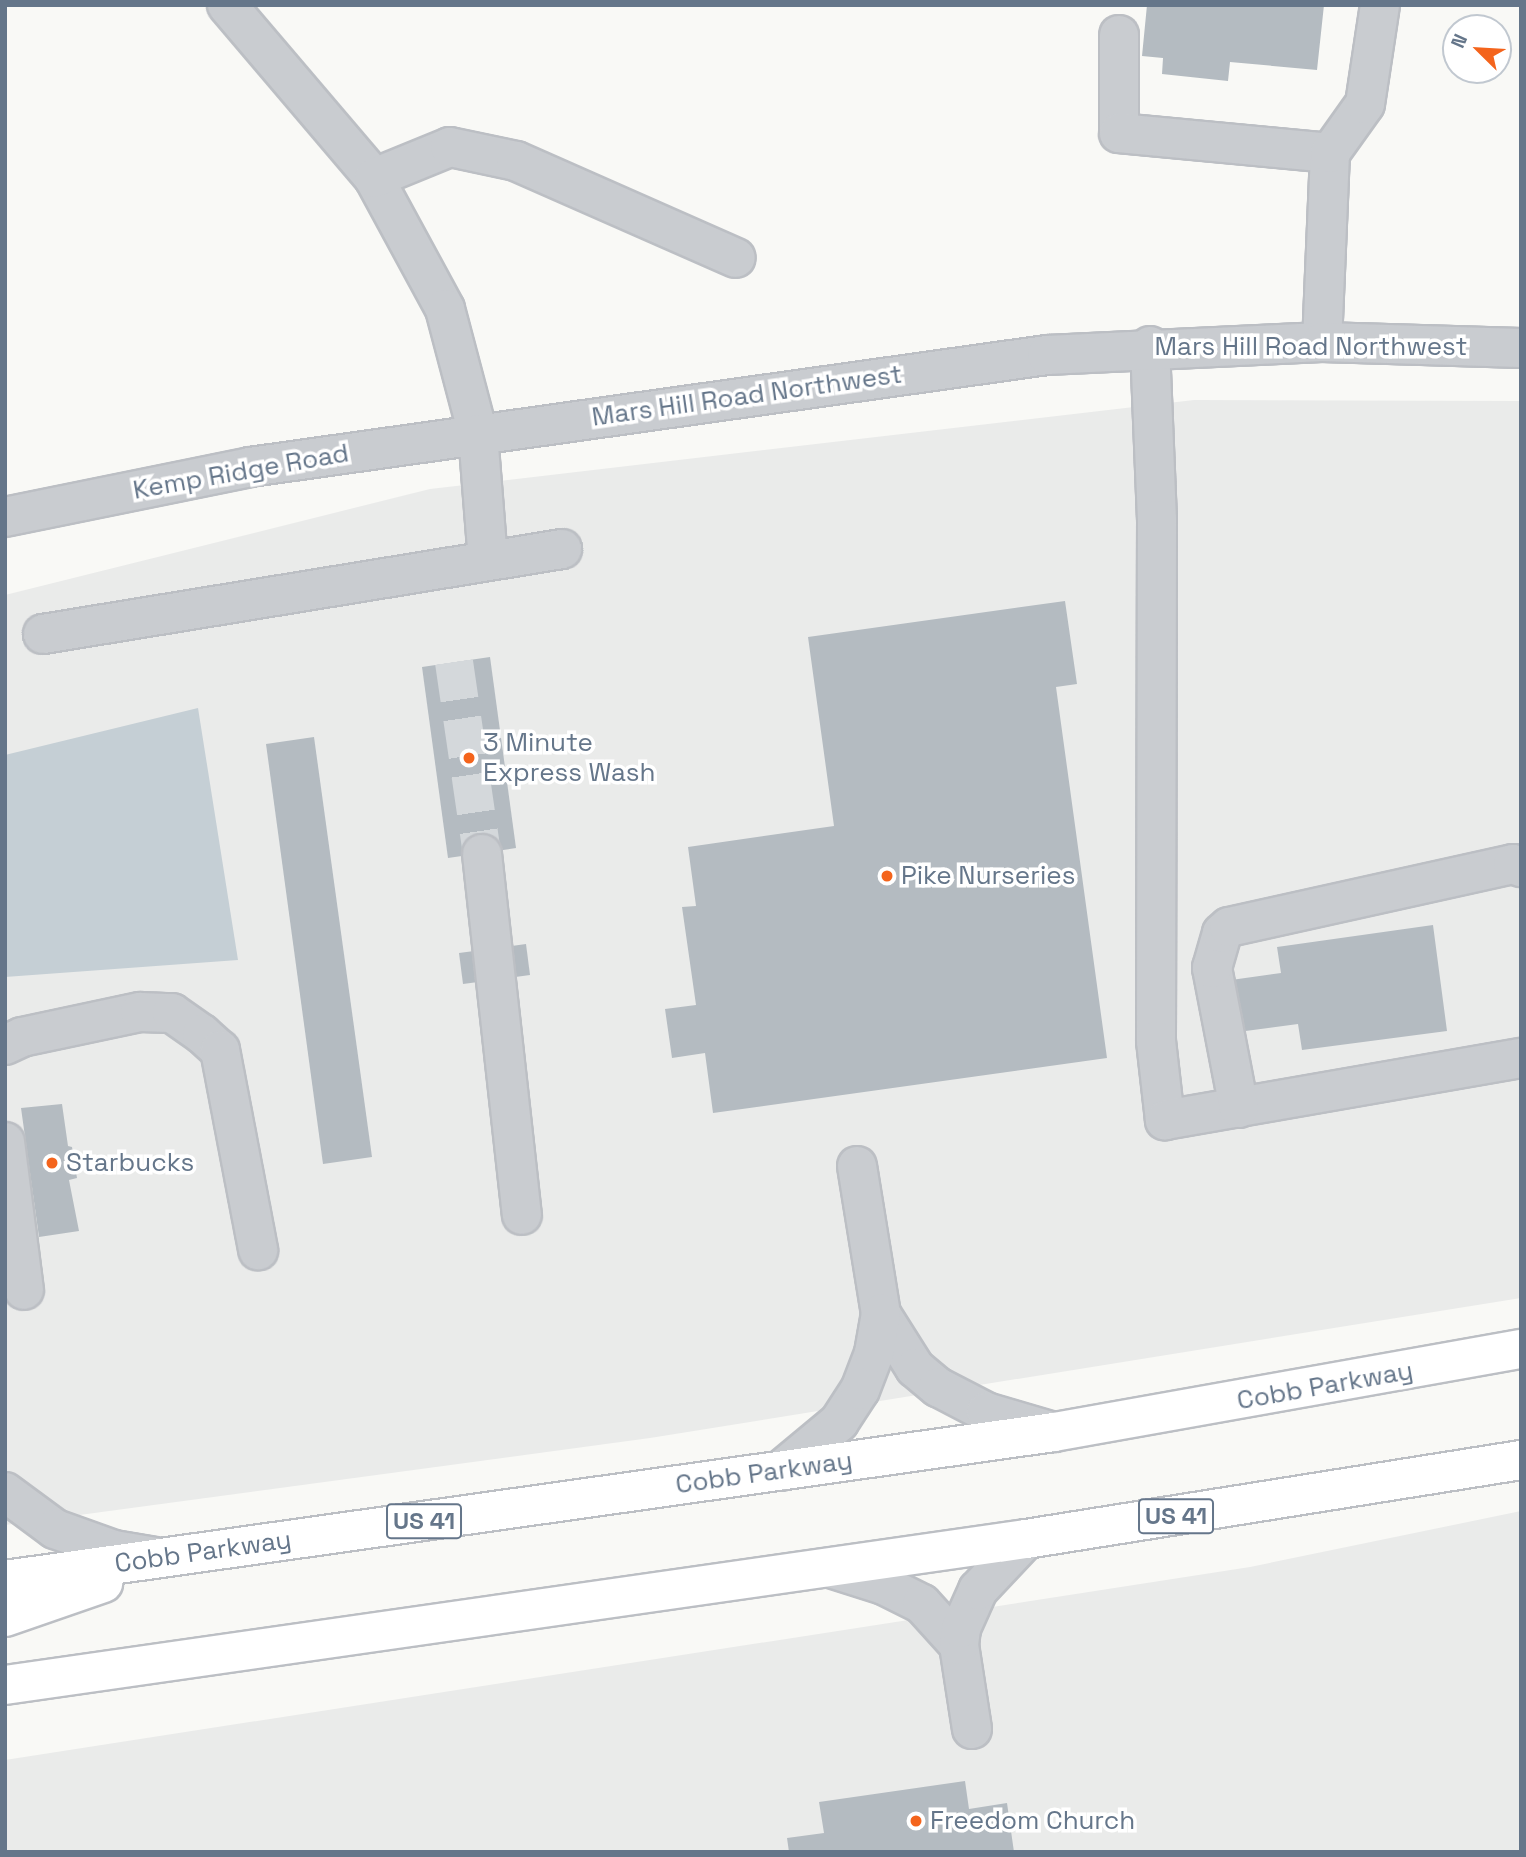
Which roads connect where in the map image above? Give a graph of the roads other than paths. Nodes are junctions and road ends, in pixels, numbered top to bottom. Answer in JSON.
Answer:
{"nodes":[{"id":1,"x":227,"y":5,"type":"edge"},
{"id":2,"x":1380,"y":5,"type":"edge"},
{"id":3,"x":1119,"y":35,"type":"dead end"},
{"id":4,"x":1330,"y":153,"type":"junction"},
{"id":5,"x":374,"y":178,"type":"junction"},
{"id":6,"x":736,"y":258,"type":"dead end"},
{"id":7,"x":1322,"y":342,"type":"junction"},
{"id":8,"x":1150,"y":346,"type":"junction"},
{"id":9,"x":1521,"y":348,"type":"edge"},
{"id":10,"x":478,"y":434,"type":"junction"},
{"id":11,"x":5,"y":517,"type":"edge"},
{"id":12,"x":562,"y":549,"type":"dead end"},
{"id":13,"x":488,"y":560,"type":"junction"},
{"id":14,"x":43,"y":634,"type":"dead end"},
{"id":15,"x":482,"y":854,"type":"tunnel mouth"},
{"id":16,"x":1521,"y":867,"type":"edge"},
{"id":17,"x":5,"y":1045,"type":"edge"},
{"id":18,"x":1521,"y":1058,"type":"edge"},
{"id":19,"x":5,"y":1074,"type":"edge"},
{"id":20,"x":1239,"y":1108,"type":"junction"},
{"id":21,"x":5,"y":1142,"type":"edge"},
{"id":22,"x":857,"y":1166,"type":"dead end"},
{"id":23,"x":522,"y":1215,"type":"dead end"},
{"id":24,"x":24,"y":1290,"type":"dead end"},
{"id":25,"x":881,"y":1314,"type":"junction"},
{"id":26,"x":1521,"y":1349,"type":"edge"},
{"id":27,"x":1054,"y":1432,"type":"junction"},
{"id":28,"x":1521,"y":1460,"type":"edge"},
{"id":29,"x":780,"y":1471,"type":"junction"},
{"id":30,"x":5,"y":1492,"type":"edge"},
{"id":31,"x":1026,"y":1539,"type":"junction"},
{"id":32,"x":163,"y":1558,"type":"junction"},
{"id":33,"x":831,"y":1568,"type":"junction"},
{"id":34,"x":5,"y":1580,"type":"edge"},
{"id":35,"x":5,"y":1617,"type":"edge"},
{"id":36,"x":959,"y":1645,"type":"junction"},
{"id":37,"x":5,"y":1685,"type":"edge"},
{"id":38,"x":972,"y":1730,"type":"dead end"}],
"edges":[{"from":1,"to":5,"type":"street"},
{"from":2,"to":4,"type":"street"},
{"from":3,"to":4,"type":"street"},
{"from":4,"to":7,"type":"street"},
{"from":5,"to":6,"type":"street"},
{"from":5,"to":10,"type":"street"},
{"from":7,"to":8,"type":"street","name":"Mars Hill Road Northwest"},
{"from":7,"to":9,"type":"street","name":"Mars Hill Road Northwest"},
{"from":8,"to":10,"type":"street","name":"Mars Hill Road Northwest"},
{"from":8,"to":20,"type":"street"},
{"from":10,"to":11,"type":"street","name":"Kemp Ridge Road"},
{"from":10,"to":13,"type":"street"},
{"from":12,"to":13,"type":"street"},
{"from":13,"to":14,"type":"street"},
{"from":15,"to":23,"type":"street"},
{"from":16,"to":20,"type":"street"},
{"from":17,"to":19,"type":"street"},
{"from":18,"to":20,"type":"street"},
{"from":21,"to":24,"type":"street"},
{"from":22,"to":25,"type":"street"},
{"from":25,"to":27,"type":"street"},
{"from":25,"to":29,"type":"street"},
{"from":26,"to":27,"type":"main road","name":"Cobb Parkway","number":"US 41"},
{"from":27,"to":29,"type":"main road","name":"Cobb Parkway","number":"US 41"},
{"from":28,"to":31,"type":"main road","number":"US 41"},
{"from":29,"to":32,"type":"main road","name":"Cobb Parkway","number":"US 41"},
{"from":30,"to":32,"type":"street"},
{"from":31,"to":33,"type":"main road","number":"US 41"},
{"from":31,"to":36,"type":"street"},
{"from":32,"to":34,"type":"main road","name":"Cobb Parkway","number":"US 41"},
{"from":32,"to":35,"type":"main road"},
{"from":33,"to":36,"type":"street"},
{"from":33,"to":37,"type":"main road","number":"US 41"},
{"from":36,"to":38,"type":"street"}]}
